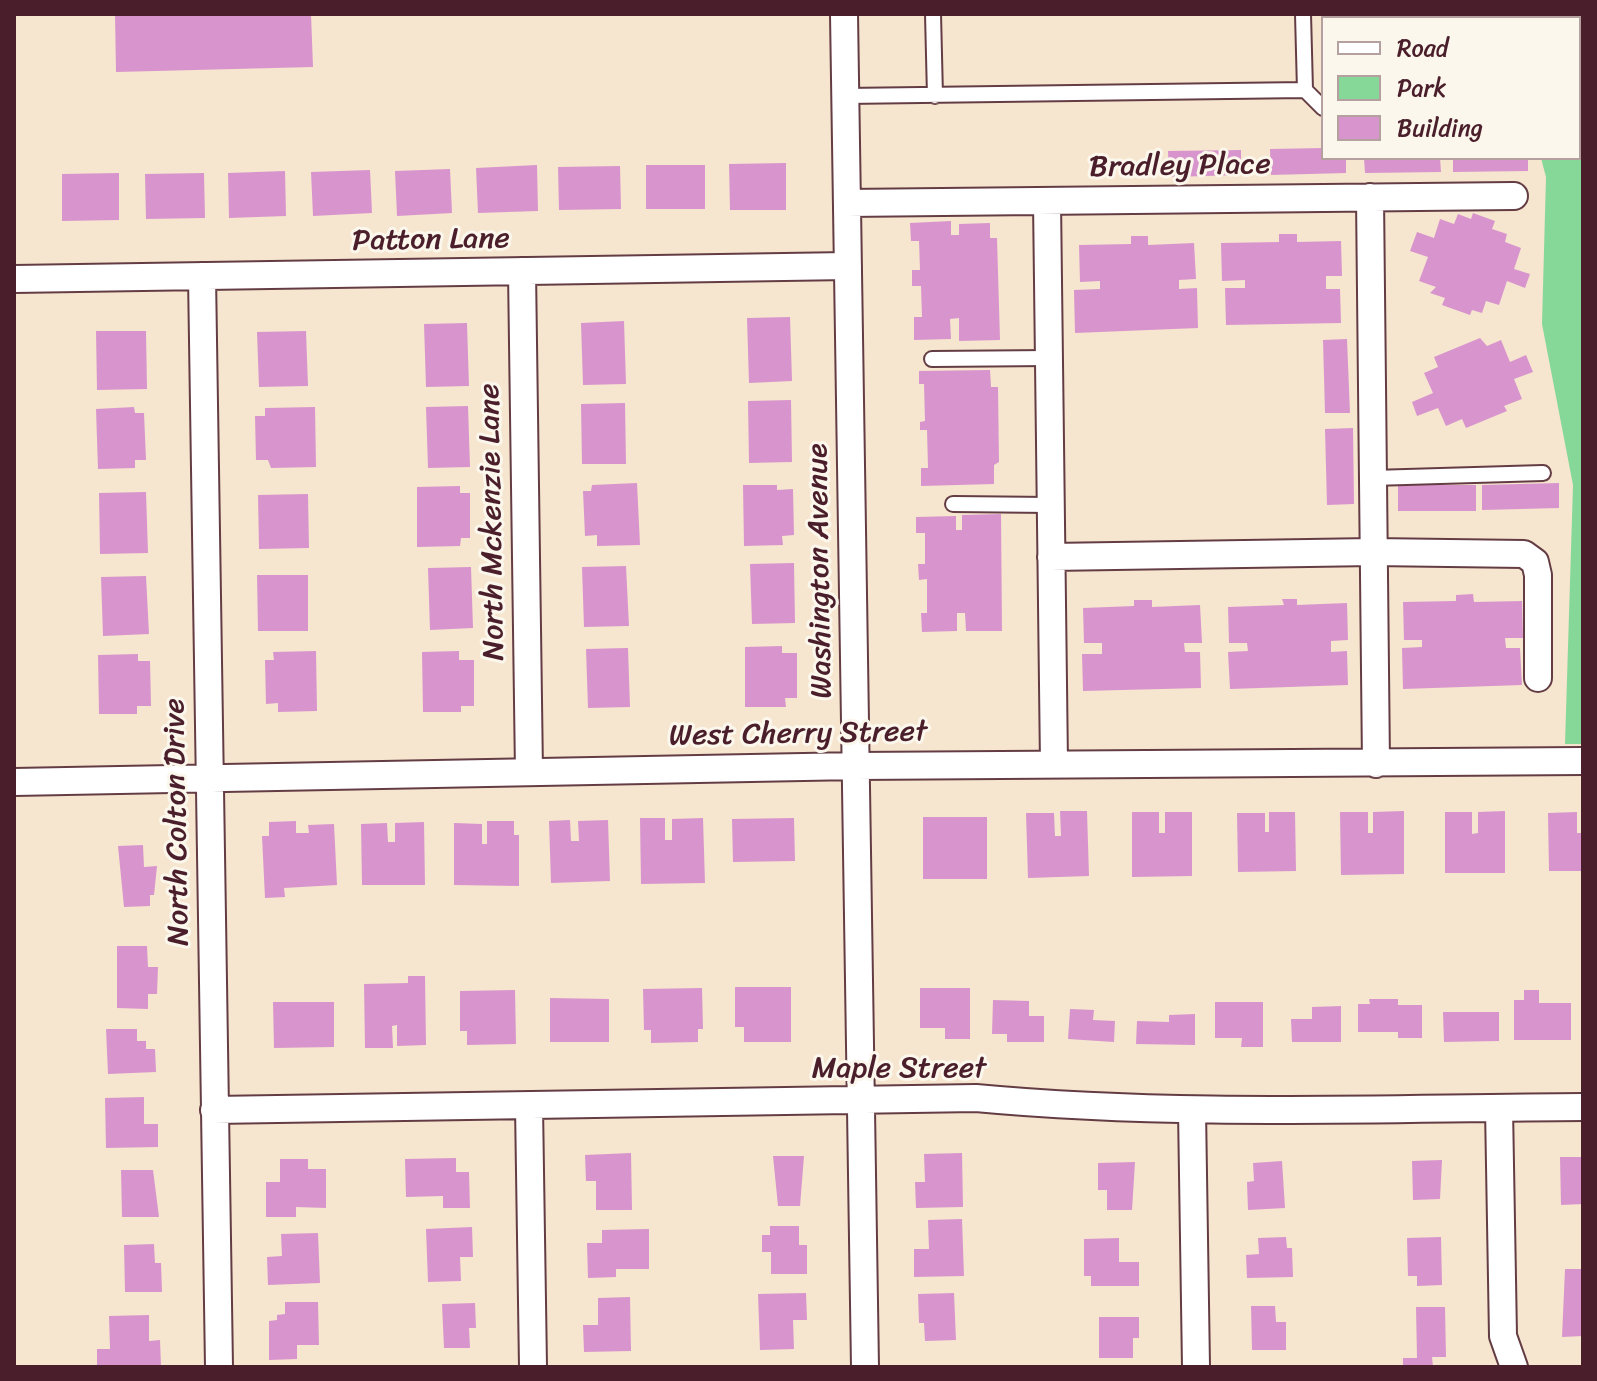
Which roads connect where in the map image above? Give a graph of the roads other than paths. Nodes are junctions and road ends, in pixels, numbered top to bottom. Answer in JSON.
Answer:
{"nodes":[{"id":1,"x":844,"y":14,"type":"edge"},
{"id":2,"x":933,"y":14,"type":"edge"},
{"id":3,"x":1303,"y":14,"type":"edge"},
{"id":4,"x":1305,"y":90,"type":"junction"},
{"id":5,"x":845,"y":96,"type":"junction"},
{"id":6,"x":935,"y":96,"type":"junction"},
{"id":7,"x":1321,"y":106,"type":"edge"},
{"id":8,"x":1514,"y":196,"type":"dead end"},
{"id":9,"x":1370,"y":197,"type":"junction"},
{"id":10,"x":1047,"y":201,"type":"junction"},
{"id":11,"x":847,"y":203,"type":"junction"},
{"id":12,"x":848,"y":266,"type":"junction"},
{"id":13,"x":522,"y":271,"type":"junction"},
{"id":14,"x":202,"y":276,"type":"junction"},
{"id":15,"x":14,"y":279,"type":"edge"},
{"id":16,"x":1049,"y":358,"type":"junction"},
{"id":17,"x":932,"y":359,"type":"dead end"},
{"id":18,"x":1543,"y":473,"type":"dead end"},
{"id":19,"x":1372,"y":478,"type":"junction"},
{"id":20,"x":953,"y":504,"type":"dead end"},
{"id":21,"x":1050,"y":505,"type":"junction"},
{"id":22,"x":1373,"y":552,"type":"junction"},
{"id":23,"x":1051,"y":557,"type":"junction"},
{"id":24,"x":1538,"y":678,"type":"dead end"},
{"id":25,"x":1583,"y":761,"type":"edge"},
{"id":26,"x":1054,"y":764,"type":"junction"},
{"id":27,"x":1376,"y":764,"type":"junction"},
{"id":28,"x":856,"y":766,"type":"junction"},
{"id":29,"x":529,"y":772,"type":"junction"},
{"id":30,"x":210,"y":778,"type":"junction"},
{"id":31,"x":14,"y":782,"type":"edge"},
{"id":32,"x":861,"y":1100,"type":"junction"},
{"id":33,"x":529,"y":1106,"type":"junction"},
{"id":34,"x":1583,"y":1107,"type":"edge"},
{"id":35,"x":1499,"y":1108,"type":"junction"},
{"id":36,"x":214,"y":1110,"type":"junction"},
{"id":37,"x":1192,"y":1110,"type":"junction"},
{"id":38,"x":219,"y":1367,"type":"edge"},
{"id":39,"x":533,"y":1367,"type":"edge"},
{"id":40,"x":865,"y":1367,"type":"edge"},
{"id":41,"x":1196,"y":1367,"type":"edge"},
{"id":42,"x":1514,"y":1367,"type":"edge"}],
"edges":[{"from":1,"to":5,"type":"street","name":"Washington Avenue"},
{"from":2,"to":6,"type":"lane"},
{"from":3,"to":4,"type":"lane"},
{"from":4,"to":6,"type":"lane"},
{"from":4,"to":7,"type":"lane"},
{"from":5,"to":6,"type":"lane"},
{"from":5,"to":11,"type":"street","name":"Washington Avenue"},
{"from":8,"to":9,"type":"street","name":"Bradley Place"},
{"from":9,"to":10,"type":"street","name":"Bradley Place"},
{"from":9,"to":19,"type":"street"},
{"from":10,"to":11,"type":"street","name":"Bradley Place"},
{"from":10,"to":16,"type":"street"},
{"from":11,"to":12,"type":"street","name":"Washington Avenue"},
{"from":12,"to":13,"type":"street","name":"Patton Lane"},
{"from":12,"to":28,"type":"street","name":"Washington Avenue"},
{"from":13,"to":14,"type":"street","name":"Patton Lane"},
{"from":13,"to":29,"type":"street","name":"North Mckenzie Lane"},
{"from":14,"to":15,"type":"street","name":"Patton Lane"},
{"from":14,"to":30,"type":"street","name":"North Colton Drive"},
{"from":16,"to":17,"type":"lane"},
{"from":16,"to":21,"type":"street"},
{"from":18,"to":19,"type":"lane"},
{"from":19,"to":22,"type":"street"},
{"from":20,"to":21,"type":"lane"},
{"from":21,"to":23,"type":"street"},
{"from":22,"to":23,"type":"street"},
{"from":22,"to":24,"type":"street"},
{"from":22,"to":27,"type":"street"},
{"from":23,"to":26,"type":"street"},
{"from":25,"to":27,"type":"street","name":"West Cherry Street"},
{"from":26,"to":27,"type":"street","name":"West Cherry Street"},
{"from":26,"to":28,"type":"street","name":"West Cherry Street"},
{"from":28,"to":29,"type":"street","name":"West Cherry Street"},
{"from":28,"to":32,"type":"street","name":"Washington Avenue"},
{"from":29,"to":30,"type":"street","name":"West Cherry Street"},
{"from":30,"to":31,"type":"street","name":"West Cherry Street"},
{"from":30,"to":36,"type":"street","name":"North Colton Drive"},
{"from":32,"to":33,"type":"street","name":"Maple Street"},
{"from":32,"to":37,"type":"street","name":"Maple Street"},
{"from":32,"to":40,"type":"street","name":"Washington Avenue"},
{"from":33,"to":36,"type":"street","name":"Maple Street"},
{"from":33,"to":39,"type":"street"},
{"from":34,"to":35,"type":"street","name":"Maple Street"},
{"from":35,"to":37,"type":"street","name":"Maple Street"},
{"from":35,"to":42,"type":"street"},
{"from":36,"to":38,"type":"street","name":"North Colton Drive"},
{"from":37,"to":41,"type":"street"}]}
